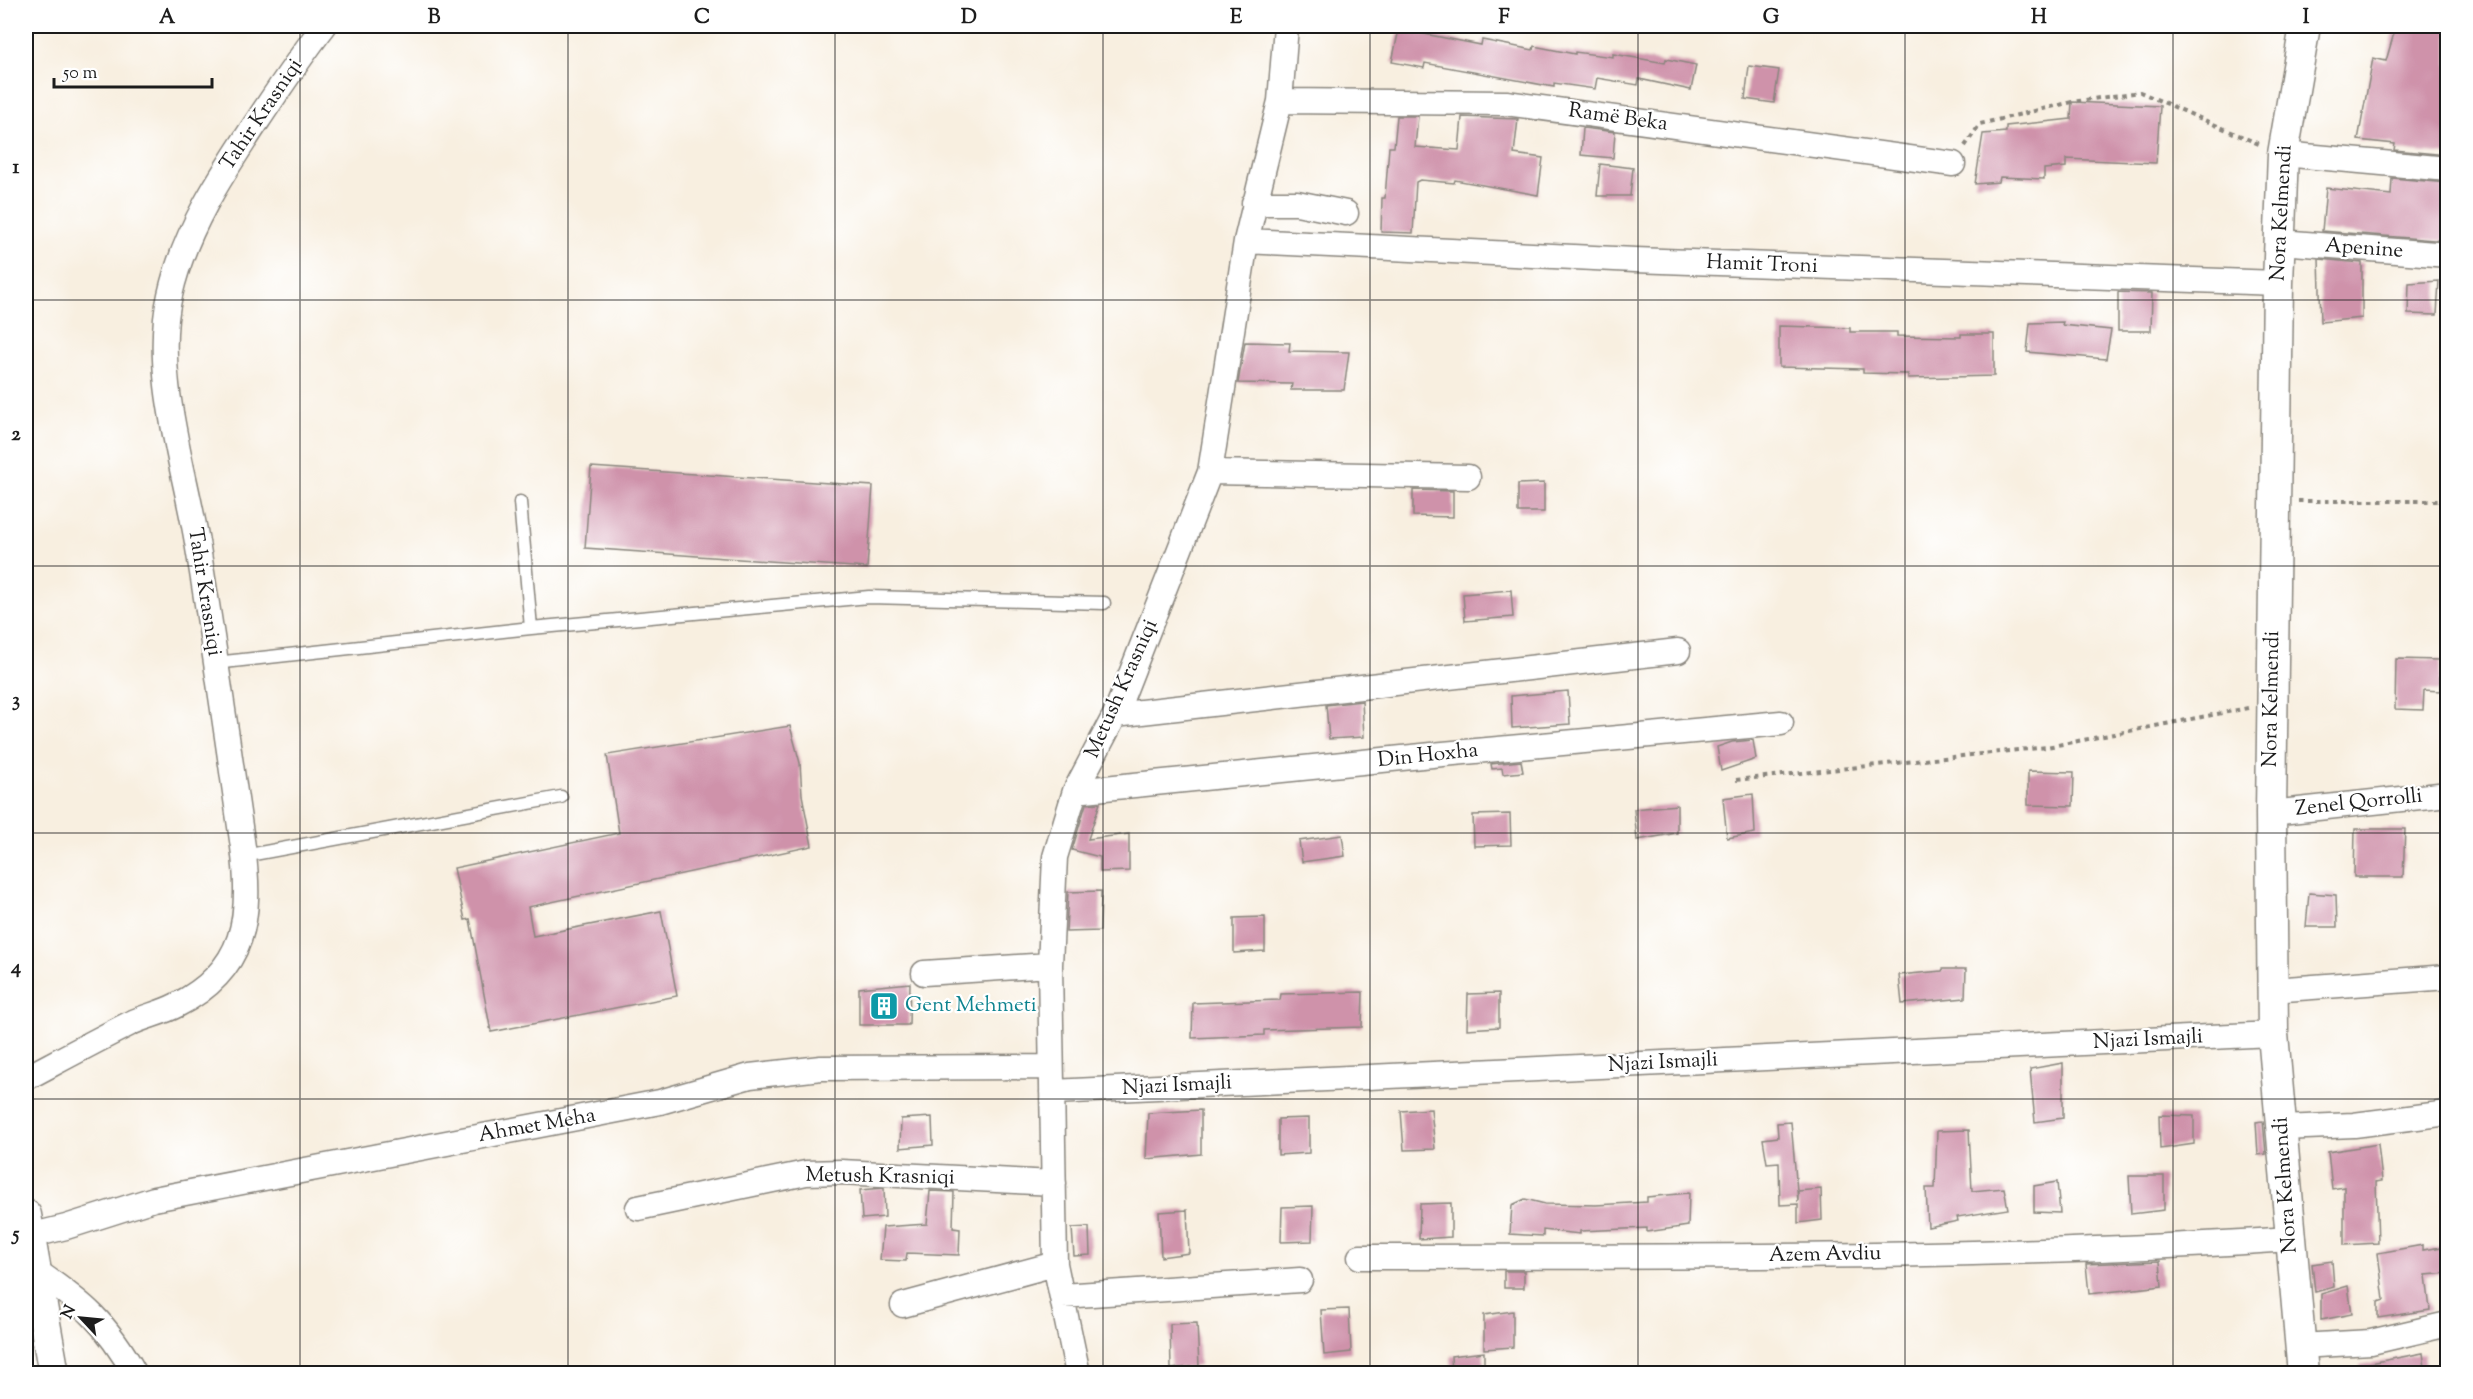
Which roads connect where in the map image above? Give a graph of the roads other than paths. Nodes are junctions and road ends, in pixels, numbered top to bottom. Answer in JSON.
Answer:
{"nodes":[{"id":1,"x":324,"y":26,"type":"edge"},
{"id":2,"x":1286,"y":26,"type":"edge"},
{"id":3,"x":2306,"y":26,"type":"edge"},
{"id":4,"x":1280,"y":101,"type":"junction"},
{"id":5,"x":2283,"y":154,"type":"junction"},
{"id":6,"x":1953,"y":164,"type":"road end"},
{"id":7,"x":2448,"y":169,"type":"edge"},
{"id":8,"x":1254,"y":203,"type":"junction"},
{"id":9,"x":1346,"y":213,"type":"dead end"},
{"id":10,"x":1246,"y":241,"type":"junction"},
{"id":11,"x":2280,"y":242,"type":"junction"},
{"id":12,"x":2448,"y":255,"type":"edge"},
{"id":13,"x":2278,"y":283,"type":"junction"},
{"id":14,"x":1210,"y":472,"type":"junction"},
{"id":15,"x":1468,"y":477,"type":"dead end"},
{"id":16,"x":520,"y":502,"type":"dead end"},
{"id":17,"x":1104,"y":603,"type":"dead end"},
{"id":18,"x":531,"y":628,"type":"junction"},
{"id":19,"x":1678,"y":651,"type":"dead end"},
{"id":20,"x":215,"y":663,"type":"junction"},
{"id":21,"x":1115,"y":715,"type":"junction"},
{"id":22,"x":1781,"y":723,"type":"dead end"},
{"id":23,"x":1075,"y":791,"type":"junction"},
{"id":24,"x":2448,"y":794,"type":"edge"},
{"id":25,"x":561,"y":797,"type":"dead end"},
{"id":26,"x":2271,"y":813,"type":"junction"},
{"id":27,"x":244,"y":856,"type":"junction"},
{"id":28,"x":1050,"y":965,"type":"junction"},
{"id":29,"x":924,"y":973,"type":"dead end"},
{"id":30,"x":2448,"y":977,"type":"edge"},
{"id":31,"x":2273,"y":990,"type":"junction"},
{"id":32,"x":2273,"y":1034,"type":"junction"},
{"id":33,"x":1050,"y":1066,"type":"junction"},
{"id":34,"x":26,"y":1078,"type":"edge"},
{"id":35,"x":1052,"y":1092,"type":"junction"},
{"id":36,"x":2448,"y":1113,"type":"edge"},
{"id":37,"x":2282,"y":1128,"type":"junction"},
{"id":38,"x":1054,"y":1183,"type":"junction"},
{"id":39,"x":638,"y":1208,"type":"dead end"},
{"id":40,"x":27,"y":1225,"type":"edge"},
{"id":41,"x":2290,"y":1239,"type":"junction"},
{"id":42,"x":1360,"y":1257,"type":"dead end"},
{"id":43,"x":1055,"y":1264,"type":"junction"},
{"id":44,"x":36,"y":1271,"type":"junction"},
{"id":45,"x":1300,"y":1280,"type":"dead end"},
{"id":46,"x":1062,"y":1296,"type":"junction"},
{"id":47,"x":903,"y":1305,"type":"dead end"},
{"id":48,"x":2448,"y":1324,"type":"edge"},
{"id":49,"x":2301,"y":1360,"type":"edge"},
{"id":50,"x":54,"y":1374,"type":"edge"},
{"id":51,"x":135,"y":1374,"type":"edge"},
{"id":52,"x":1078,"y":1374,"type":"edge"}],
"edges":[{"from":1,"to":20,"type":"street","name":"Tahir Krasniqi"},
{"from":2,"to":4,"type":"street","name":"Metush Krasniqi"},
{"from":3,"to":5,"type":"street","name":"Nora Kelmendi"},
{"from":4,"to":6,"type":"street","name":"Ramë Beka"},
{"from":4,"to":8,"type":"street","name":"Metush Krasniqi"},
{"from":5,"to":7,"type":"street"},
{"from":5,"to":11,"type":"street","name":"Nora Kelmendi"},
{"from":8,"to":9,"type":"street"},
{"from":8,"to":10,"type":"street","name":"Metush Krasniqi"},
{"from":10,"to":13,"type":"street","name":"Hamit Troni"},
{"from":10,"to":14,"type":"street","name":"Metush Krasniqi"},
{"from":11,"to":12,"type":"street","name":"Apenine"},
{"from":11,"to":13,"type":"street","name":"Nora Kelmendi"},
{"from":13,"to":26,"type":"street","name":"Nora Kelmendi"},
{"from":14,"to":15,"type":"street"},
{"from":14,"to":21,"type":"street","name":"Metush Krasniqi"},
{"from":16,"to":18,"type":"lane"},
{"from":17,"to":18,"type":"lane"},
{"from":18,"to":20,"type":"lane"},
{"from":19,"to":21,"type":"street"},
{"from":20,"to":27,"type":"street","name":"Tahir Krasniqi"},
{"from":21,"to":23,"type":"street","name":"Metush Krasniqi"},
{"from":22,"to":23,"type":"street","name":"Din Hoxha"},
{"from":23,"to":28,"type":"street","name":"Metush Krasniqi"},
{"from":24,"to":26,"type":"street","name":"Zenel Qorrolli"},
{"from":25,"to":27,"type":"lane"},
{"from":26,"to":31,"type":"street","name":"Nora Kelmendi"},
{"from":27,"to":34,"type":"street","name":"Tahir Krasniqi"},
{"from":28,"to":29,"type":"street"},
{"from":28,"to":33,"type":"street","name":"Metush Krasniqi"},
{"from":30,"to":31,"type":"street"},
{"from":31,"to":32,"type":"street","name":"Nora Kelmendi"},
{"from":32,"to":35,"type":"street","name":"Njazi Ismajli"},
{"from":32,"to":37,"type":"street","name":"Nora Kelmendi"},
{"from":33,"to":35,"type":"street","name":"Metush Krasniqi"},
{"from":33,"to":40,"type":"street","name":"Ahmet Meha"},
{"from":35,"to":38,"type":"street","name":"Metush Krasniqi"},
{"from":36,"to":37,"type":"street"},
{"from":37,"to":41,"type":"street","name":"Nora Kelmendi"},
{"from":38,"to":39,"type":"street","name":"Metush Krasniqi"},
{"from":38,"to":43,"type":"street","name":"Metush Krasniqi"},
{"from":40,"to":44,"type":"street"},
{"from":41,"to":42,"type":"street","name":"Azem Avdiu"},
{"from":41,"to":49,"type":"street","name":"Nora Kelmendi"},
{"from":43,"to":46,"type":"street","name":"Metush Krasniqi"},
{"from":43,"to":47,"type":"street"},
{"from":44,"to":50,"type":"street"},
{"from":44,"to":51,"type":"street"},
{"from":45,"to":46,"type":"street"},
{"from":46,"to":52,"type":"street","name":"Metush Krasniqi"},
{"from":48,"to":49,"type":"street"}]}
